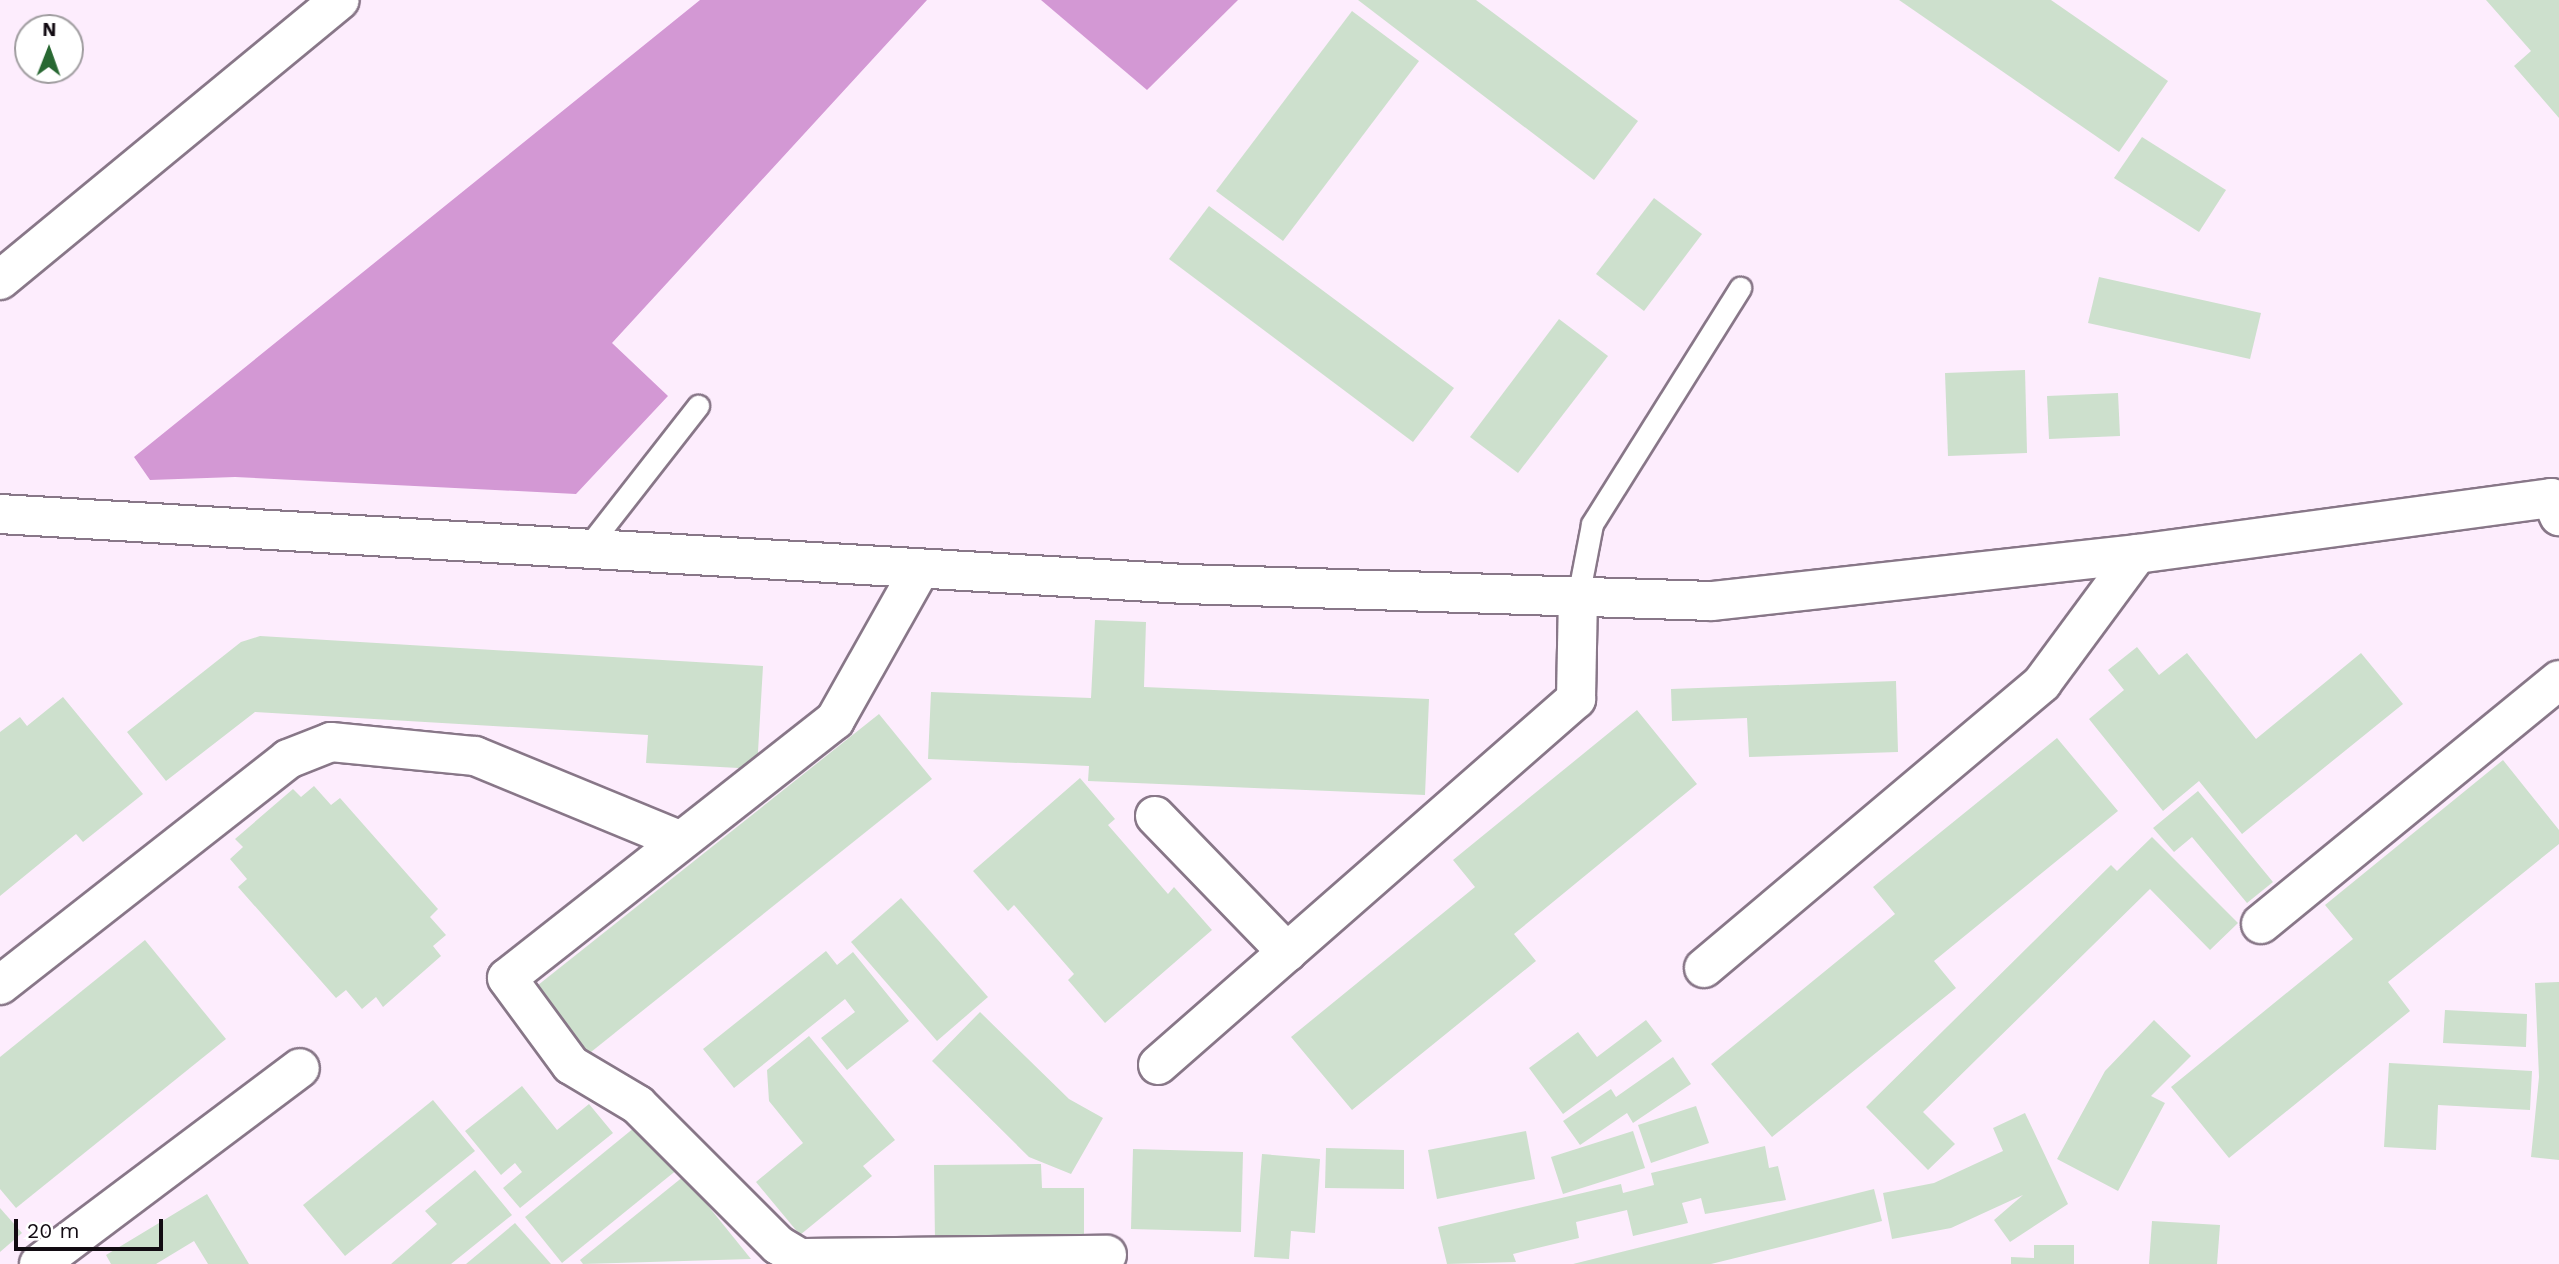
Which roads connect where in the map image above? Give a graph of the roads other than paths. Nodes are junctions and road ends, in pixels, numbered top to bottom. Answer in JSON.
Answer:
{"nodes":[{"id":1,"x":340,"y":0,"type":"edge"},
{"id":2,"x":0,"y":280,"type":"edge"},
{"id":3,"x":1740,"y":288,"type":"dead end"},
{"id":4,"x":698,"y":406,"type":"dead end"},
{"id":5,"x":2556,"y":503,"type":"edge"},
{"id":6,"x":0,"y":514,"type":"edge"},
{"id":7,"x":583,"y":553,"type":"junction"},
{"id":8,"x":2137,"y":554,"type":"junction"},
{"id":9,"x":919,"y":571,"type":"junction"},
{"id":10,"x":1578,"y":597,"type":"junction"},
{"id":11,"x":2559,"y":680,"type":"edge"},
{"id":12,"x":1155,"y":816,"type":"dead end"},
{"id":13,"x":676,"y":839,"type":"junction"},
{"id":14,"x":2260,"y":924,"type":"dead end"},
{"id":15,"x":1287,"y":952,"type":"junction"},
{"id":16,"x":1704,"y":968,"type":"dead end"},
{"id":17,"x":0,"y":985,"type":"edge"},
{"id":18,"x":1158,"y":1065,"type":"dead end"},
{"id":19,"x":300,"y":1068,"type":"dead end"},
{"id":20,"x":1107,"y":1255,"type":"dead end"},
{"id":21,"x":39,"y":1264,"type":"edge"}],
"edges":[{"from":1,"to":2,"type":"street"},
{"from":3,"to":10,"type":"lane"},
{"from":4,"to":7,"type":"lane"},
{"from":5,"to":8,"type":"street"},
{"from":6,"to":7,"type":"street"},
{"from":7,"to":9,"type":"street"},
{"from":8,"to":10,"type":"street"},
{"from":8,"to":16,"type":"street"},
{"from":9,"to":10,"type":"street"},
{"from":9,"to":13,"type":"street"},
{"from":10,"to":15,"type":"street"},
{"from":11,"to":14,"type":"street"},
{"from":12,"to":15,"type":"street"},
{"from":13,"to":17,"type":"street"},
{"from":13,"to":20,"type":"street"},
{"from":15,"to":18,"type":"street"},
{"from":19,"to":21,"type":"street"}]}
